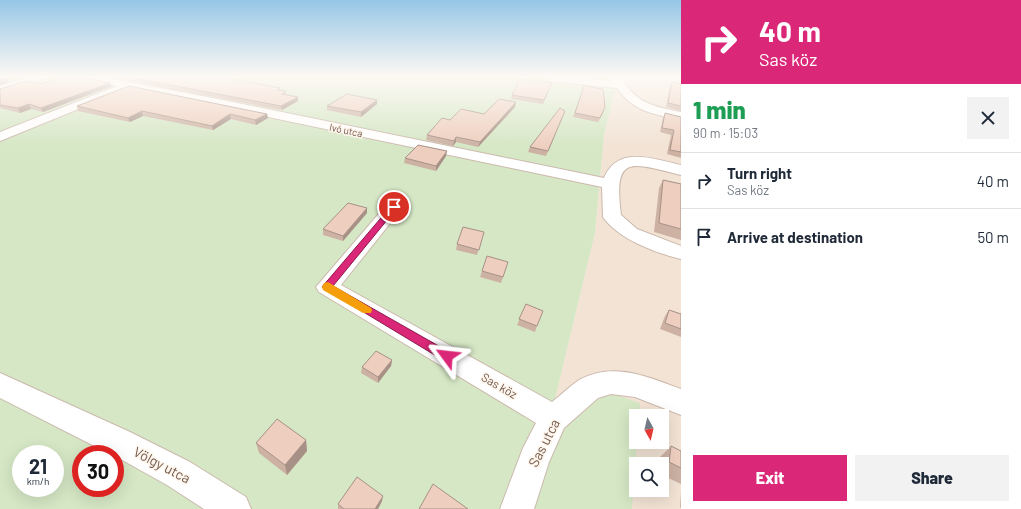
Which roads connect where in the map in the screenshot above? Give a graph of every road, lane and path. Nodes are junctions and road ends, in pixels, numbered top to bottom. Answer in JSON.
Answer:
{"nodes":[{"id":1,"x":92,"y":100,"type":"edge"},
{"id":2,"x":206,"y":100,"type":"edge"},
{"id":3,"x":631,"y":100,"type":"edge"},
{"id":4,"x":681,"y":116,"type":"edge"},
{"id":5,"x":0,"y":136,"type":"edge"},
{"id":6,"x":681,"y":170,"type":"edge"},
{"id":7,"x":610,"y":184,"type":"junction"},
{"id":8,"x":394,"y":207,"type":"dead end"},
{"id":9,"x":681,"y":253,"type":"edge"},
{"id":10,"x":0,"y":386,"type":"edge"},
{"id":11,"x":681,"y":402,"type":"edge"},
{"id":12,"x":554,"y":418,"type":"junction"},
{"id":13,"x":234,"y":509,"type":"edge"},
{"id":14,"x":516,"y":509,"type":"edge"}],
"edges":[{"from":1,"to":5,"type":"street"},
{"from":2,"to":7,"type":"street","name":"Ivó utca"},
{"from":3,"to":4,"type":"street"},
{"from":6,"to":7,"type":"street"},
{"from":7,"to":9,"type":"street"},
{"from":8,"to":12,"type":"street","name":"Sas köz"},
{"from":10,"to":13,"type":"street","name":"Völgy utca"},
{"from":11,"to":12,"type":"street","name":"Sas utca"},
{"from":12,"to":14,"type":"street","name":"Sas utca"}]}
